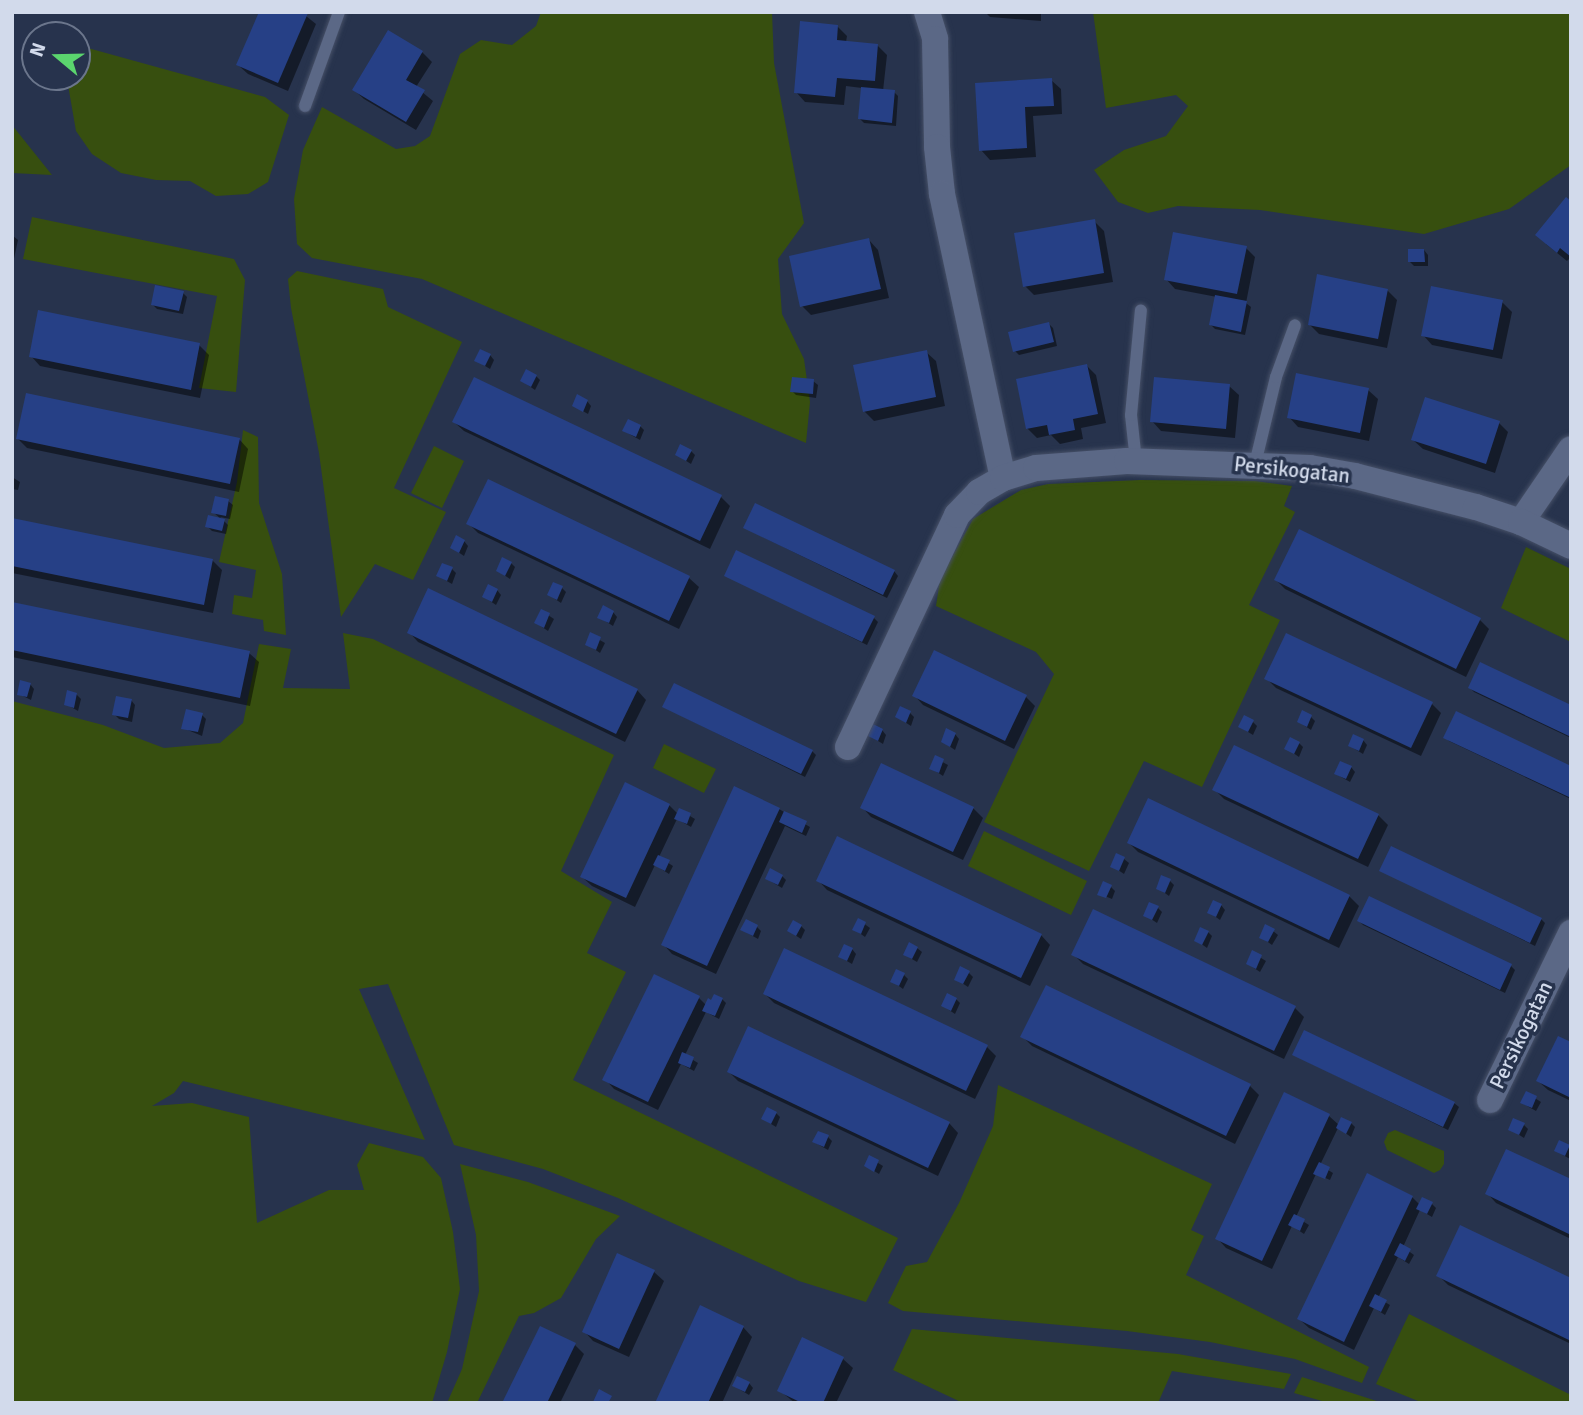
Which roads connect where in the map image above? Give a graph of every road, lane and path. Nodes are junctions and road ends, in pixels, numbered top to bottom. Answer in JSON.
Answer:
{"nodes":[{"id":1,"x":339,"y":12,"type":"edge"},
{"id":2,"x":926,"y":12,"type":"edge"},
{"id":3,"x":305,"y":106,"type":"dead end"},
{"id":4,"x":1141,"y":310,"type":"dead end"},
{"id":5,"x":1295,"y":325,"type":"dead end"},
{"id":6,"x":1571,"y":449,"type":"edge"},
{"id":7,"x":1136,"y":461,"type":"junction"},
{"id":8,"x":1255,"y":464,"type":"junction"},
{"id":9,"x":1003,"y":478,"type":"junction"},
{"id":10,"x":1521,"y":523,"type":"junction"},
{"id":11,"x":1571,"y":546,"type":"edge"},
{"id":12,"x":848,"y":747,"type":"dead end"},
{"id":13,"x":1571,"y":933,"type":"edge"},
{"id":14,"x":1490,"y":1100,"type":"dead end"}],
"edges":[{"from":1,"to":3,"type":"lane"},
{"from":2,"to":9,"type":"street"},
{"from":4,"to":7,"type":"lane"},
{"from":5,"to":8,"type":"lane"},
{"from":6,"to":10,"type":"street"},
{"from":7,"to":8,"type":"street","name":"Persikogatan"},
{"from":7,"to":9,"type":"street","name":"Persikogatan"},
{"from":8,"to":10,"type":"street","name":"Persikogatan"},
{"from":9,"to":12,"type":"street","name":"Persikogatan"},
{"from":10,"to":11,"type":"street","name":"Persikogatan"},
{"from":13,"to":14,"type":"street","name":"Persikogatan"}]}
